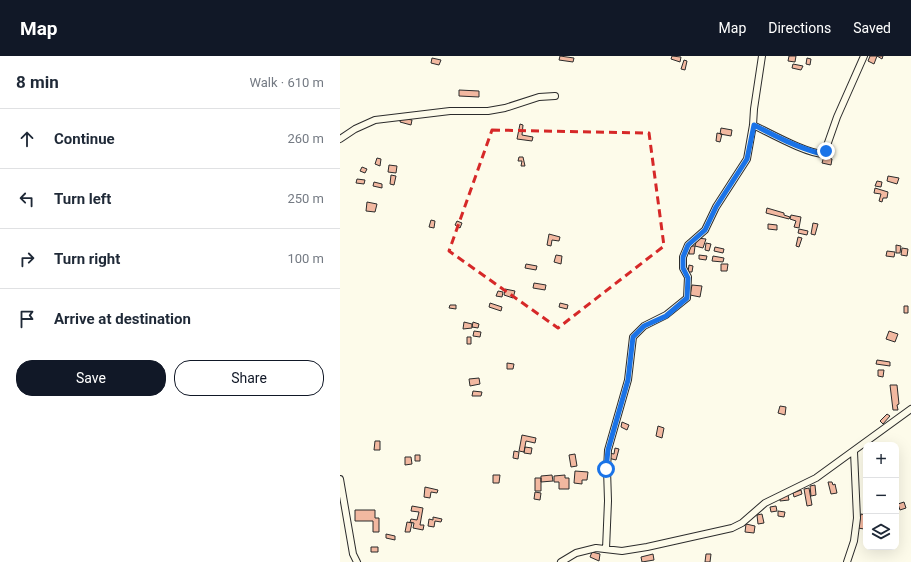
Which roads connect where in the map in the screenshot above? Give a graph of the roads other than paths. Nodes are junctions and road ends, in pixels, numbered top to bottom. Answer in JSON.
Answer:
{"nodes":[{"id":1,"x":762,"y":56,"type":"edge"},
{"id":2,"x":864,"y":56,"type":"edge"},
{"id":3,"x":555,"y":96,"type":"dead end"},
{"id":4,"x":754,"y":125,"type":"junction"},
{"id":5,"x":340,"y":139,"type":"edge"},
{"id":6,"x":911,"y":409,"type":"edge"},
{"id":7,"x":854,"y":452,"type":"junction"},
{"id":8,"x":340,"y":480,"type":"edge"},
{"id":9,"x":342,"y":489,"type":"edge"},
{"id":10,"x":348,"y":520,"type":"junction"},
{"id":11,"x":340,"y":521,"type":"edge"},
{"id":12,"x":606,"y":549,"type":"junction"},
{"id":13,"x":357,"y":562,"type":"edge"},
{"id":14,"x":561,"y":562,"type":"edge"},
{"id":15,"x":847,"y":562,"type":"edge"}],
"edges":[{"from":1,"to":4,"type":"street"},
{"from":2,"to":4,"type":"street"},
{"from":3,"to":5,"type":"street"},
{"from":4,"to":12,"type":"street"},
{"from":6,"to":7,"type":"street"},
{"from":7,"to":12,"type":"street"},
{"from":7,"to":15,"type":"street"},
{"from":8,"to":9,"type":"street"},
{"from":9,"to":10,"type":"street"},
{"from":10,"to":11,"type":"street"},
{"from":10,"to":13,"type":"street"},
{"from":12,"to":14,"type":"street"}]}
